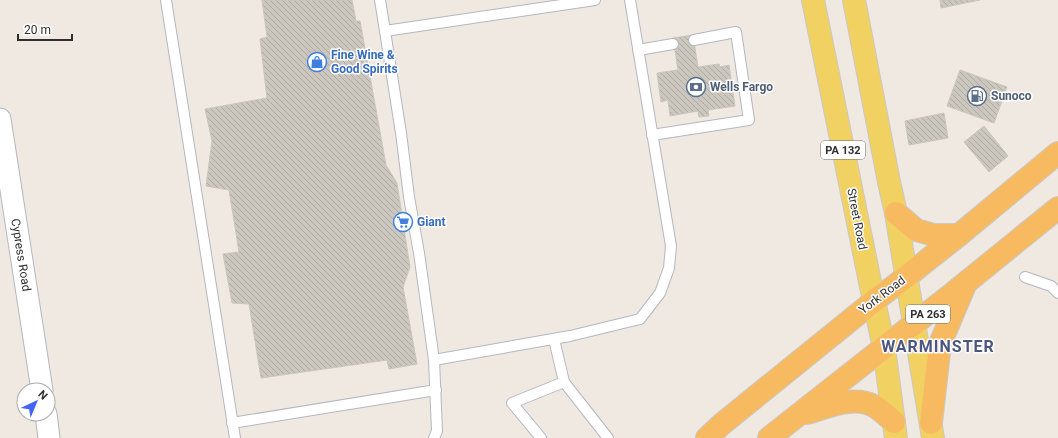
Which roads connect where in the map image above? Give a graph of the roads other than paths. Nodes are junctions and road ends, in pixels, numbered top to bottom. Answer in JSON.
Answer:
{"nodes":[{"id":1,"x":166,"y":0,"type":"edge"},
{"id":2,"x":380,"y":0,"type":"edge"},
{"id":3,"x":595,"y":0,"type":"edge"},
{"id":4,"x":630,"y":0,"type":"edge"},
{"id":5,"x":813,"y":0,"type":"edge"},
{"id":6,"x":854,"y":0,"type":"edge"},
{"id":7,"x":385,"y":31,"type":"junction"},
{"id":8,"x":694,"y":40,"type":"dead end"},
{"id":9,"x":673,"y":44,"type":"dead end"},
{"id":10,"x":638,"y":50,"type":"junction"},
{"id":11,"x":0,"y":119,"type":"edge"},
{"id":12,"x":652,"y":135,"type":"junction"},
{"id":13,"x":1058,"y":153,"type":"edge"},
{"id":14,"x":1058,"y":208,"type":"edge"},
{"id":15,"x":896,"y":213,"type":"junction"},
{"id":16,"x":959,"y":235,"type":"junction"},
{"id":17,"x":906,"y":277,"type":"junction"},
{"id":18,"x":1025,"y":277,"type":"dead end"},
{"id":19,"x":966,"y":284,"type":"junction"},
{"id":20,"x":1058,"y":294,"type":"edge"},
{"id":21,"x":874,"y":301,"type":"junction"},
{"id":22,"x":914,"y":325,"type":"junction"},
{"id":23,"x":554,"y":339,"type":"junction"},
{"id":24,"x":884,"y":348,"type":"junction"},
{"id":25,"x":434,"y":360,"type":"junction"},
{"id":26,"x":41,"y":382,"type":"edge"},
{"id":27,"x":564,"y":382,"type":"junction"},
{"id":28,"x":436,"y":390,"type":"junction"},
{"id":29,"x":797,"y":416,"type":"junction"},
{"id":30,"x":47,"y":422,"type":"edge"},
{"id":31,"x":232,"y":423,"type":"junction"},
{"id":32,"x":895,"y":430,"type":"edge"},
{"id":33,"x":932,"y":430,"type":"edge"},
{"id":34,"x":50,"y":438,"type":"edge"},
{"id":35,"x":234,"y":438,"type":"edge"},
{"id":36,"x":434,"y":438,"type":"edge"},
{"id":37,"x":541,"y":438,"type":"edge"},
{"id":38,"x":608,"y":438,"type":"edge"},
{"id":39,"x":708,"y":438,"type":"edge"},
{"id":40,"x":769,"y":438,"type":"edge"}],
"edges":[{"from":1,"to":31,"type":"lane"},
{"from":2,"to":7,"type":"lane"},
{"from":3,"to":7,"type":"lane"},
{"from":4,"to":10,"type":"lane"},
{"from":5,"to":21,"type":"main road","name":"Street Road","number":"PA 132"},
{"from":6,"to":15,"type":"main road","number":"PA 132"},
{"from":7,"to":25,"type":"lane"},
{"from":8,"to":12,"type":"lane"},
{"from":9,"to":10,"type":"lane"},
{"from":10,"to":12,"type":"lane"},
{"from":11,"to":26,"type":"street","name":"Cypress Road"},
{"from":12,"to":23,"type":"lane"},
{"from":13,"to":16,"type":"highway","name":"York Road"},
{"from":14,"to":19,"type":"highway","number":"PA 263"},
{"from":15,"to":16,"type":"highway"},
{"from":15,"to":17,"type":"main road","number":"PA 132"},
{"from":16,"to":17,"type":"highway","name":"York Road"},
{"from":17,"to":21,"type":"highway","name":"York Road"},
{"from":17,"to":22,"type":"main road","number":"PA 132"},
{"from":18,"to":20,"type":"lane"},
{"from":19,"to":22,"type":"highway","number":"PA 263"},
{"from":19,"to":33,"type":"highway"},
{"from":21,"to":24,"type":"main road","name":"Street Road","number":"PA 132"},
{"from":21,"to":39,"type":"highway","name":"York Road"},
{"from":22,"to":24,"type":"highway","number":"PA 263"},
{"from":22,"to":33,"type":"main road","number":"PA 132"},
{"from":23,"to":25,"type":"lane"},
{"from":23,"to":27,"type":"lane"},
{"from":24,"to":29,"type":"highway","number":"PA 263"},
{"from":24,"to":32,"type":"main road","name":"Street Road","number":"PA 132"},
{"from":25,"to":28,"type":"lane"},
{"from":27,"to":37,"type":"lane"},
{"from":27,"to":38,"type":"lane"},
{"from":28,"to":31,"type":"lane"},
{"from":28,"to":36,"type":"lane"},
{"from":29,"to":32,"type":"highway"},
{"from":29,"to":40,"type":"highway","number":"PA 263"},
{"from":30,"to":34,"type":"street"},
{"from":31,"to":35,"type":"lane"}]}
